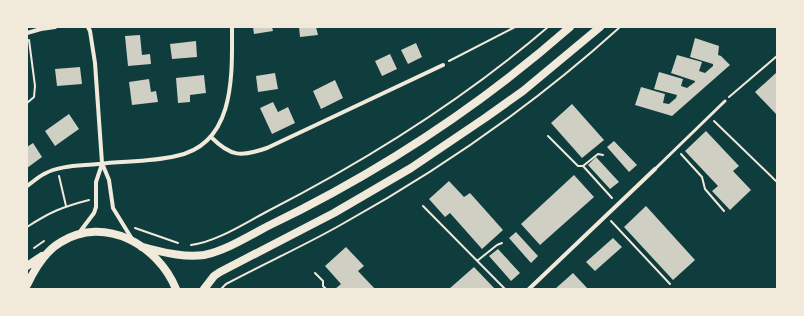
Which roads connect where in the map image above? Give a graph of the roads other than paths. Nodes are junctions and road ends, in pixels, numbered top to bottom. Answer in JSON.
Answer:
{"nodes":[{"id":1,"x":55,"y":27,"type":"edge"},
{"id":2,"x":88,"y":27,"type":"edge"},
{"id":3,"x":232,"y":27,"type":"edge"},
{"id":4,"x":570,"y":27,"type":"edge"},
{"id":5,"x":600,"y":27,"type":"edge"},
{"id":6,"x":27,"y":33,"type":"edge"},
{"id":7,"x":443,"y":65,"type":"road end"},
{"id":8,"x":725,"y":101,"type":"road end"},
{"id":9,"x":211,"y":137,"type":"junction"},
{"id":10,"x":102,"y":163,"type":"junction"},
{"id":11,"x":655,"y":169,"type":"joint"},
{"id":12,"x":27,"y":186,"type":"edge"},
{"id":13,"x":78,"y":234,"type":"junction"},
{"id":14,"x":132,"y":240,"type":"junction"},
{"id":15,"x":142,"y":247,"type":"junction"},
{"id":16,"x":49,"y":251,"type":"junction"},
{"id":17,"x":27,"y":266,"type":"edge"},
{"id":18,"x":27,"y":285,"type":"edge"},
{"id":19,"x":176,"y":289,"type":"edge"},
{"id":20,"x":204,"y":289,"type":"edge"},
{"id":21,"x":529,"y":289,"type":"edge"}],
"edges":[{"from":1,"to":6,"type":"street"},
{"from":2,"to":10,"type":"street"},
{"from":3,"to":9,"type":"street"},
{"from":4,"to":15,"type":"main road"},
{"from":5,"to":20,"type":"main road"},
{"from":7,"to":9,"type":"street"},
{"from":8,"to":11,"type":"lane"},
{"from":9,"to":10,"type":"street"},
{"from":10,"to":12,"type":"street"},
{"from":10,"to":13,"type":"street"},
{"from":10,"to":14,"type":"street"},
{"from":11,"to":21,"type":"street"},
{"from":13,"to":14,"type":"main road"},
{"from":13,"to":16,"type":"main road"},
{"from":14,"to":15,"type":"main road"},
{"from":15,"to":19,"type":"main road"},
{"from":16,"to":17,"type":"main road"},
{"from":16,"to":18,"type":"main road"}]}
